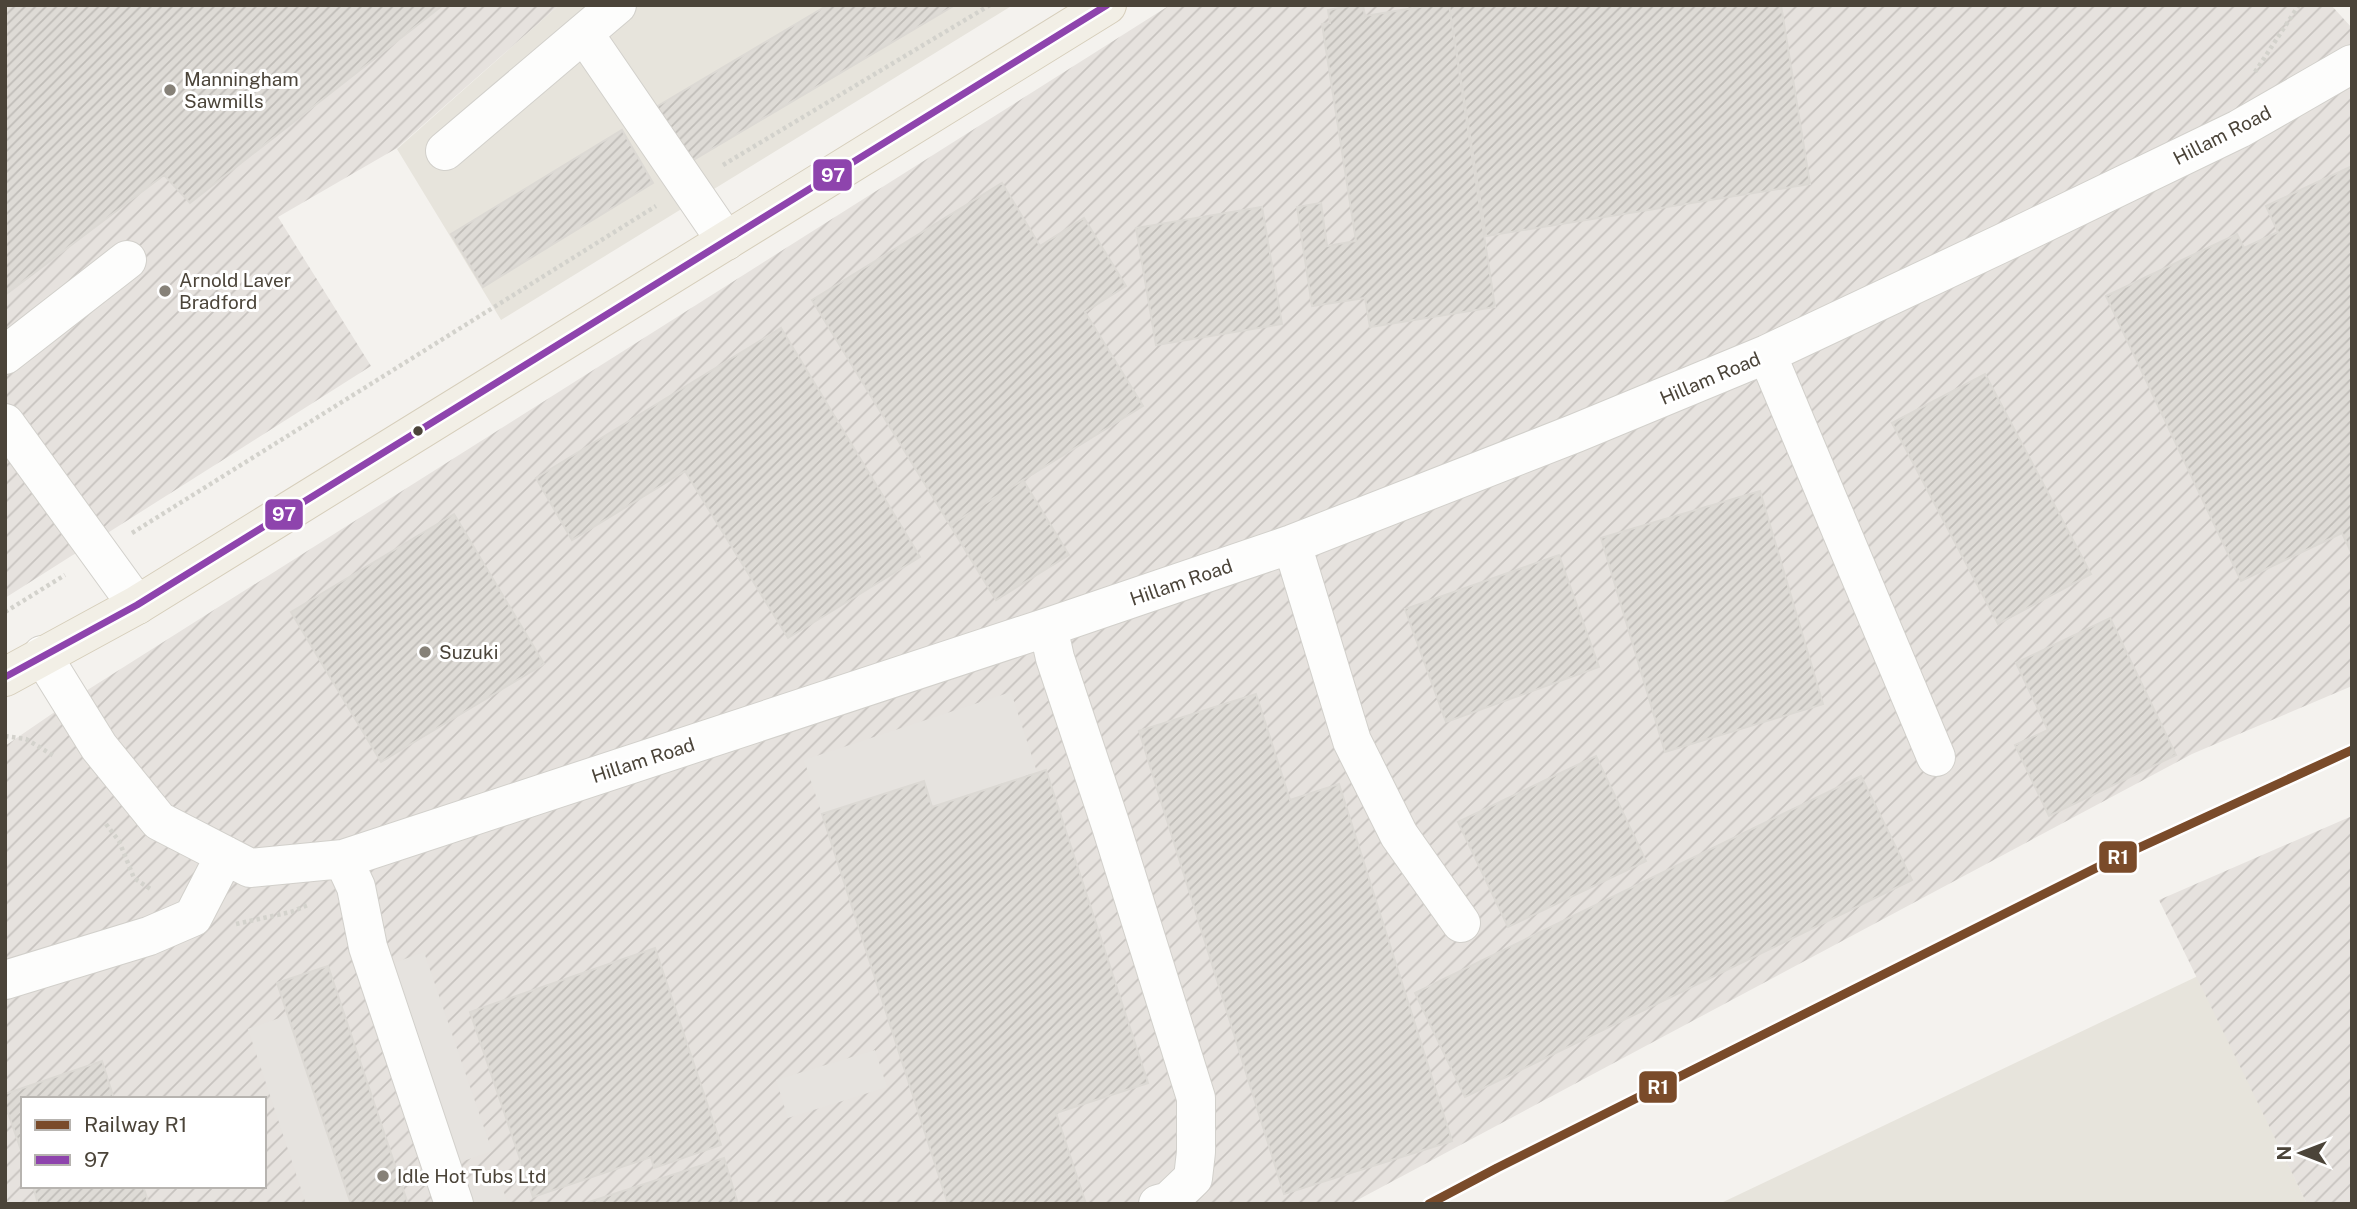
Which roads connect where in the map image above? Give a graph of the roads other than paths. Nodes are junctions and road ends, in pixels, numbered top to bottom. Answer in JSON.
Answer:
{"nodes":[{"id":1,"x":617,"y":5,"type":"edge"},
{"id":2,"x":1107,"y":5,"type":"edge"},
{"id":3,"x":585,"y":34,"type":"junction"},
{"id":4,"x":2352,"y":64,"type":"edge"},
{"id":5,"x":445,"y":151,"type":"dead end"},
{"id":6,"x":726,"y":241,"type":"junction"},
{"id":7,"x":127,"y":260,"type":"dead end"},
{"id":8,"x":1767,"y":354,"type":"junction"},
{"id":9,"x":5,"y":355,"type":"edge"},
{"id":10,"x":5,"y":424,"type":"edge"},
{"id":11,"x":1292,"y":544,"type":"junction"},
{"id":12,"x":137,"y":605,"type":"junction"},
{"id":13,"x":1048,"y":627,"type":"junction"},
{"id":14,"x":42,"y":655,"type":"junction"},
{"id":15,"x":5,"y":677,"type":"edge"},
{"id":16,"x":1936,"y":757,"type":"dead end"},
{"id":17,"x":225,"y":855,"type":"junction"},
{"id":18,"x":343,"y":859,"type":"junction"},
{"id":19,"x":1461,"y":923,"type":"dead end"},
{"id":20,"x":5,"y":980,"type":"edge"},
{"id":21,"x":454,"y":1204,"type":"edge"},
{"id":22,"x":1158,"y":1204,"type":"edge"}],
"edges":[{"from":1,"to":3,"type":"street"},
{"from":2,"to":6,"type":"main road"},
{"from":3,"to":5,"type":"street"},
{"from":3,"to":6,"type":"street"},
{"from":4,"to":8,"type":"street","name":"Hillam Road"},
{"from":6,"to":12,"type":"main road"},
{"from":7,"to":9,"type":"street"},
{"from":8,"to":11,"type":"street","name":"Hillam Road"},
{"from":8,"to":16,"type":"street"},
{"from":10,"to":12,"type":"street"},
{"from":11,"to":13,"type":"street","name":"Hillam Road"},
{"from":11,"to":19,"type":"street"},
{"from":12,"to":14,"type":"main road"},
{"from":13,"to":18,"type":"street","name":"Hillam Road"},
{"from":13,"to":22,"type":"street"},
{"from":14,"to":15,"type":"main road"},
{"from":14,"to":17,"type":"street","name":"Hillam Road"},
{"from":17,"to":18,"type":"street","name":"Hillam Road"},
{"from":17,"to":20,"type":"street"},
{"from":18,"to":21,"type":"street"}]}
